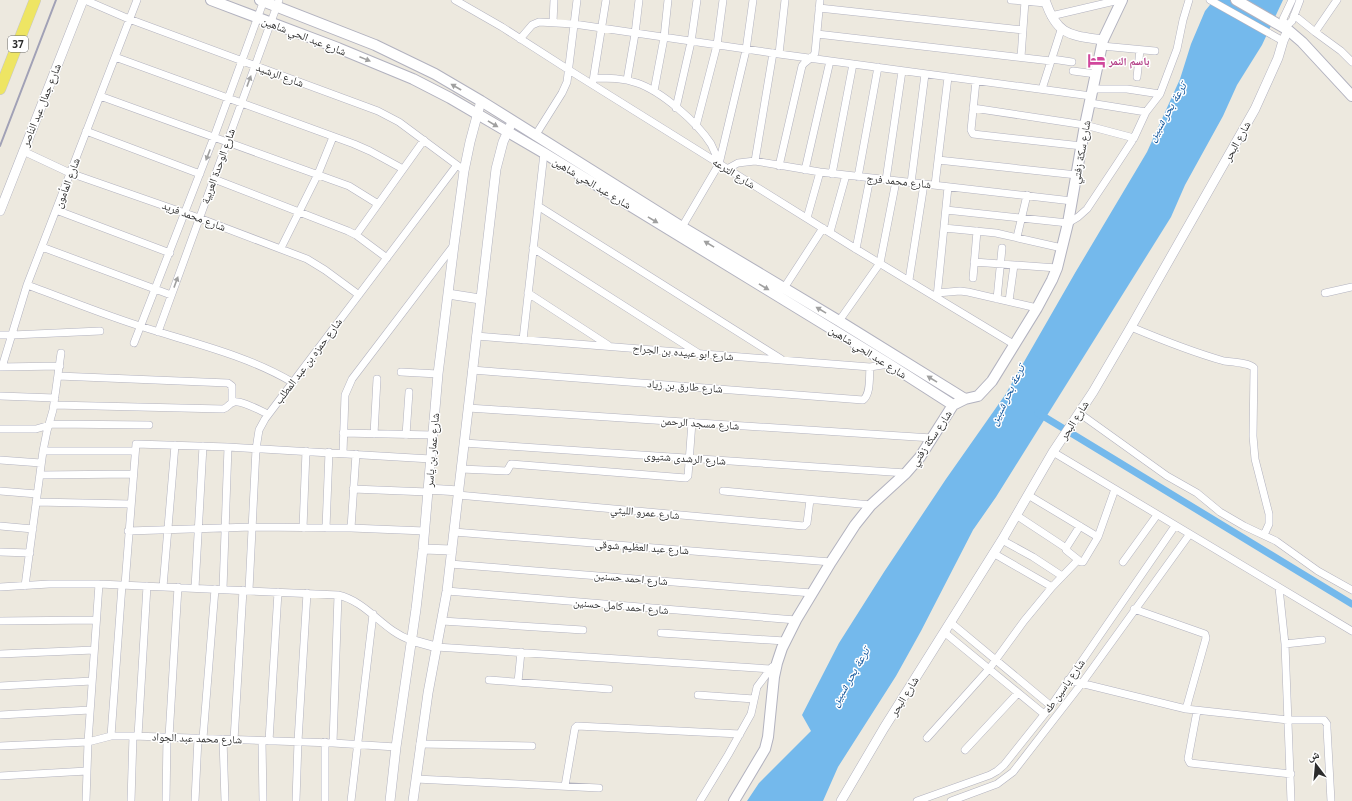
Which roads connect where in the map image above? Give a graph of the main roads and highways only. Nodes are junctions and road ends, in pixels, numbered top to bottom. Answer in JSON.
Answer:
{"nodes":[{"id":1,"x":28,"y":0,"type":"edge"},
{"id":2,"x":35,"y":0,"type":"edge"},
{"id":3,"x":211,"y":0,"type":"edge"},
{"id":4,"x":263,"y":0,"type":"edge"},
{"id":5,"x":1121,"y":0,"type":"edge"},
{"id":6,"x":1236,"y":0,"type":"edge"},
{"id":7,"x":278,"y":3,"type":"edge"},
{"id":8,"x":0,"y":69,"type":"edge"},
{"id":9,"x":0,"y":89,"type":"edge"},
{"id":10,"x":1352,"y":96,"type":"edge"},
{"id":11,"x":965,"y":399,"type":"junction"},
{"id":12,"x":953,"y":405,"type":"junction"},
{"id":13,"x":734,"y":801,"type":"edge"}],
"edges":[{"from":1,"to":8,"type":"main road","number":"37"},
{"from":2,"to":9,"type":"main road","number":"37"},
{"from":3,"to":12,"type":"main road","name":"شارع عبد الحي شاهين","one_way":true},
{"from":4,"to":7,"type":"main road","name":"شارع عبد الحي شاهين"},
{"from":5,"to":11,"type":"main road","name":"شارع سكة زفتي"},
{"from":6,"to":10,"type":"main road"},
{"from":11,"to":7,"type":"main road","name":"شارع عبد الحي شاهين","one_way":true},
{"from":11,"to":12,"type":"main road","name":"شارع سكة زفتي"},
{"from":12,"to":13,"type":"main road","name":"شارع سكة زفتي"}]}
